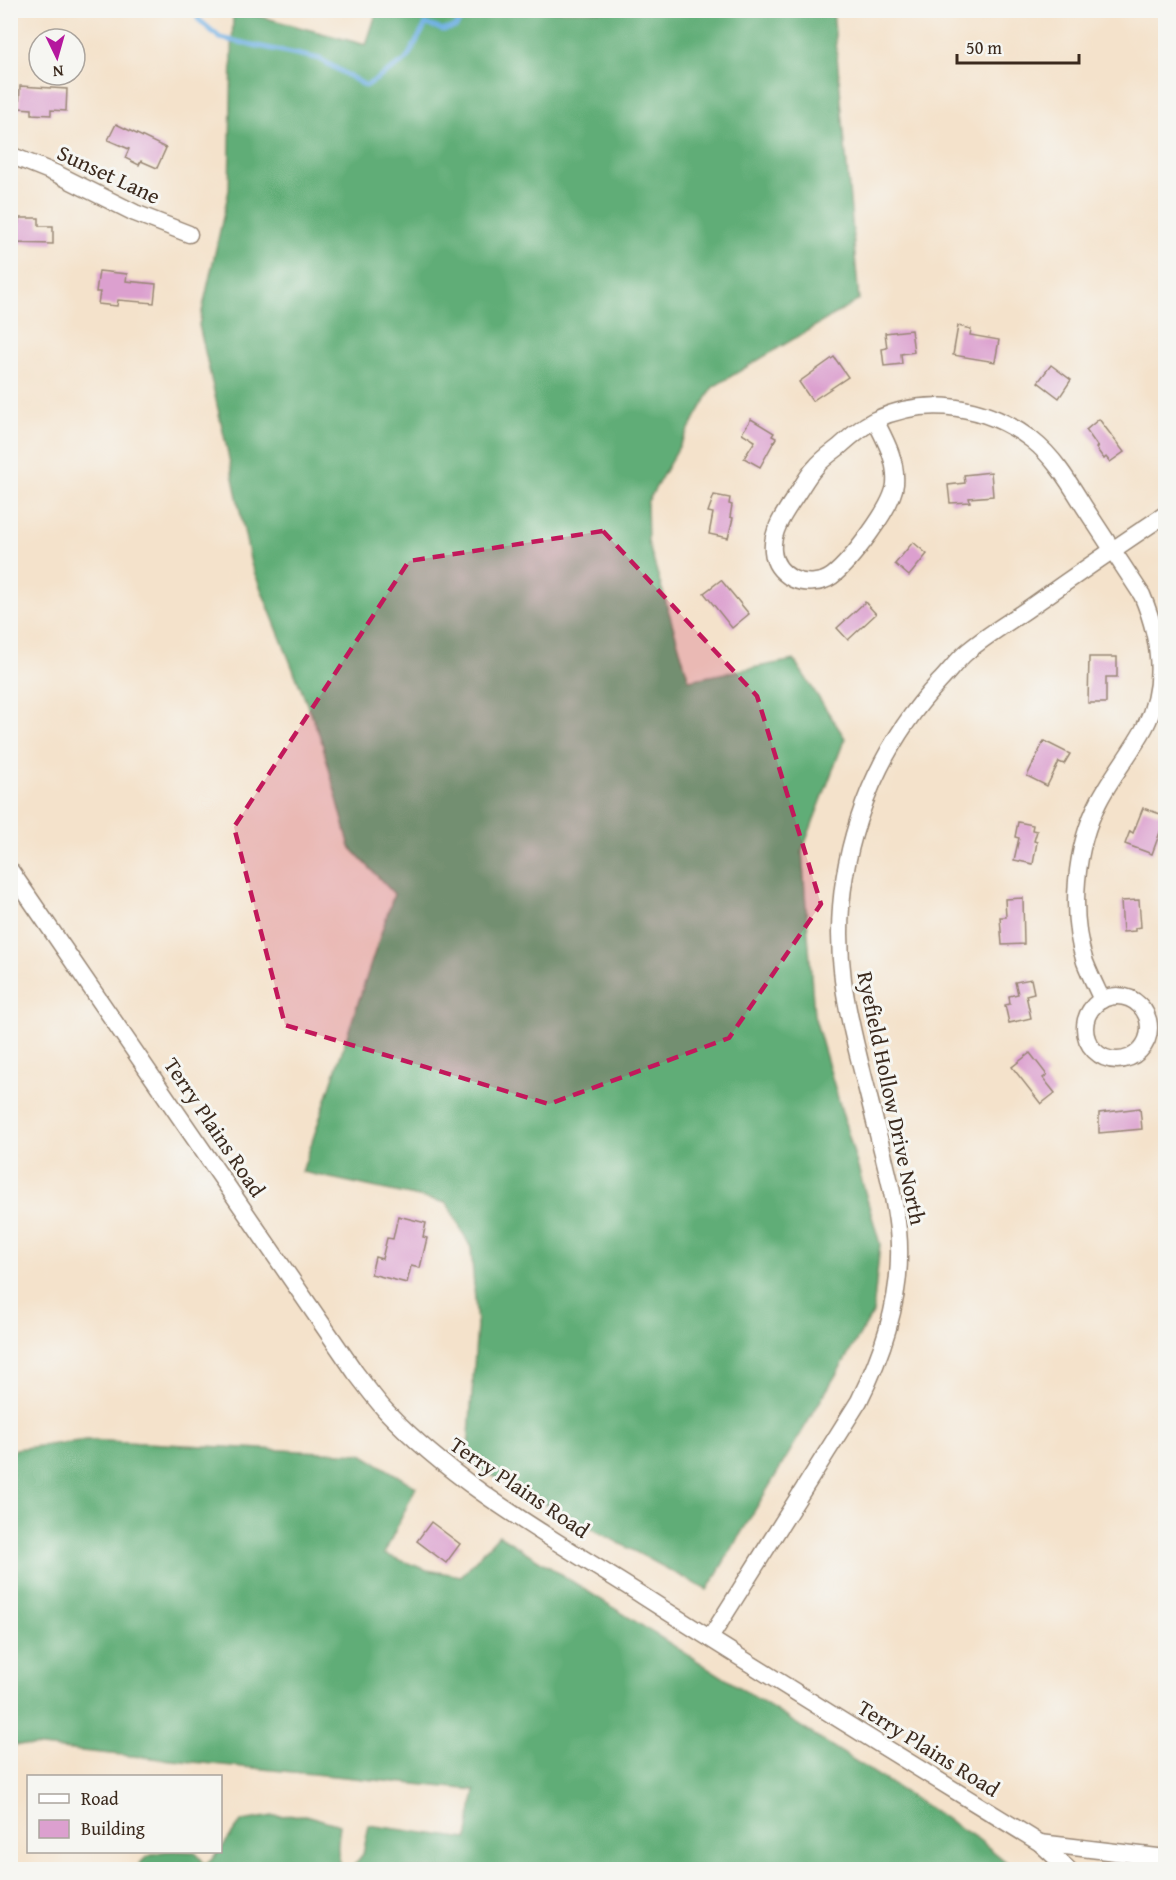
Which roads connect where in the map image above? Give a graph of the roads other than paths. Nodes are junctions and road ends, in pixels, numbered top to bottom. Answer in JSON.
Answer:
{"nodes":[{"id":1,"x":10,"y":155,"type":"edge"},
{"id":2,"x":189,"y":234,"type":"dead end"},
{"id":3,"x":875,"y":420,"type":"junction"},
{"id":4,"x":1166,"y":514,"type":"edge"},
{"id":5,"x":1113,"y":550,"type":"junction"},
{"id":6,"x":10,"y":870,"type":"edge"},
{"id":7,"x":1102,"y":1000,"type":"dead end"},
{"id":8,"x":710,"y":1638,"type":"junction"},
{"id":9,"x":1040,"y":1843,"type":"junction"},
{"id":10,"x":1166,"y":1858,"type":"edge"},
{"id":11,"x":1069,"y":1869,"type":"edge"}],
"edges":[{"from":1,"to":2,"type":"street","name":"Sunset Lane"},
{"from":3,"to":3,"type":"street"},
{"from":3,"to":5,"type":"street"},
{"from":4,"to":5,"type":"street","name":"Ryefield Hollow Drive North"},
{"from":5,"to":7,"type":"street"},
{"from":5,"to":8,"type":"street","name":"Ryefield Hollow Drive North"},
{"from":6,"to":8,"type":"street","name":"Terry Plains Road"},
{"from":8,"to":9,"type":"street","name":"Terry Plains Road"},
{"from":9,"to":10,"type":"street"},
{"from":9,"to":11,"type":"street","name":"Terry Plains Road"}]}
